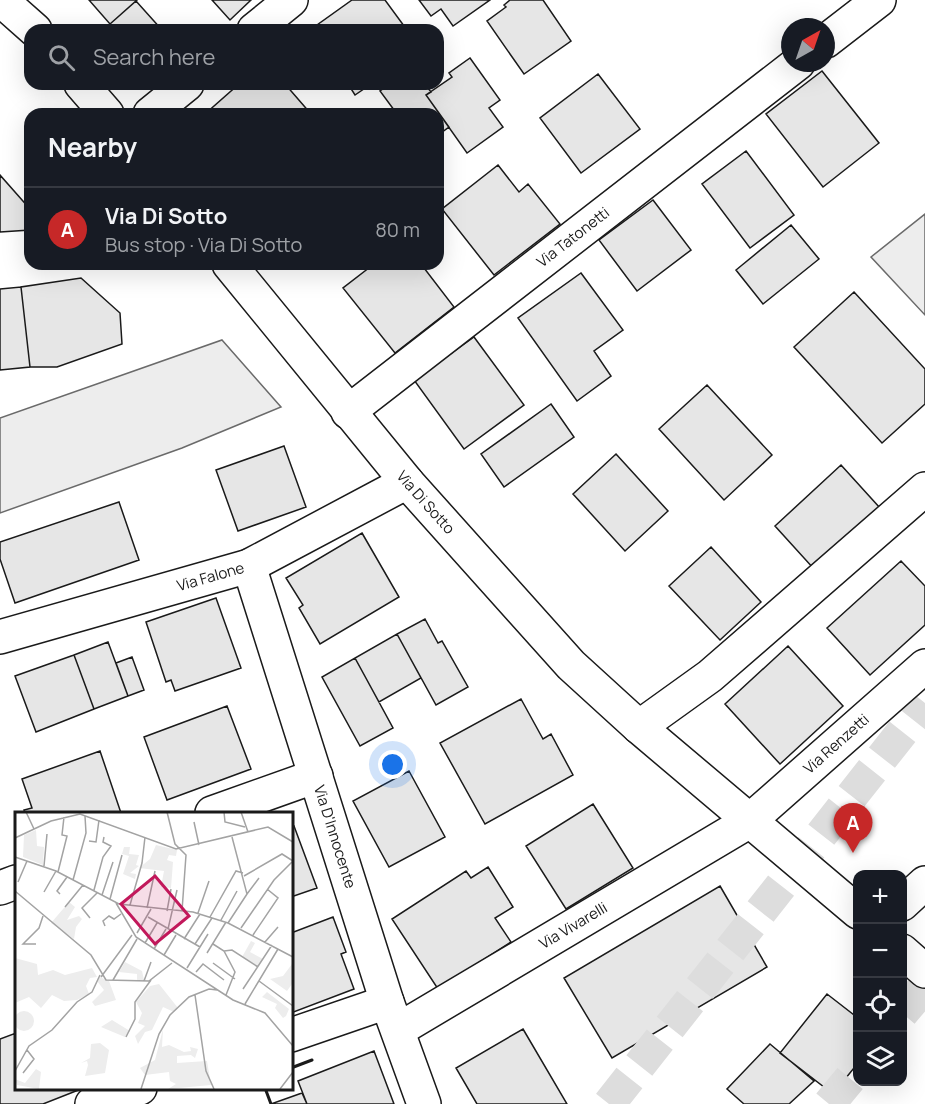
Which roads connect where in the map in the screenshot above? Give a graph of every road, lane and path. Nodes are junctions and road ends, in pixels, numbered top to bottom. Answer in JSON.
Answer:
{"nodes":[{"id":1,"x":1,"y":0,"type":"edge"},
{"id":2,"x":291,"y":0,"type":"edge"},
{"id":3,"x":879,"y":0,"type":"edge"},
{"id":4,"x":27,"y":24,"type":"edge"},
{"id":5,"x":261,"y":24,"type":"edge"},
{"id":6,"x":835,"y":34,"type":"edge"},
{"id":7,"x":786,"y":72,"type":"edge"},
{"id":8,"x":86,"y":90,"type":"edge"},
{"id":9,"x":180,"y":90,"type":"edge"},
{"id":10,"x":102,"y":108,"type":"edge"},
{"id":11,"x":157,"y":108,"type":"edge"},
{"id":12,"x":234,"y":270,"type":"edge"},
{"id":13,"x":348,"y":412,"type":"junction"},
{"id":14,"x":407,"y":482,"type":"junction"},
{"id":15,"x":925,"y":489,"type":"edge"},
{"id":16,"x":249,"y":566,"type":"junction"},
{"id":17,"x":0,"y":637,"type":"edge"},
{"id":18,"x":925,"y":666,"type":"edge"},
{"id":19,"x":639,"y":728,"type":"junction"},
{"id":20,"x":316,"y":776,"type":"junction"},
{"id":21,"x":215,"y":812,"type":"edge"},
{"id":22,"x":748,"y":822,"type":"junction"},
{"id":23,"x":15,"y":882,"type":"edge"},
{"id":24,"x":925,"y":883,"type":"edge"},
{"id":25,"x":0,"y":888,"type":"edge"},
{"id":26,"x":907,"y":900,"type":"edge"},
{"id":27,"x":853,"y":908,"type":"edge"},
{"id":28,"x":907,"y":955,"type":"edge"},
{"id":29,"x":925,"y":971,"type":"edge"},
{"id":30,"x":393,"y":1016,"type":"junction"},
{"id":31,"x":292,"y":1035,"type":"edge"},
{"id":32,"x":137,"y":1089,"type":"edge"},
{"id":33,"x":92,"y":1104,"type":"edge"},
{"id":34,"x":424,"y":1104,"type":"edge"}],
"edges":[{"from":1,"to":4,"type":"street"},
{"from":2,"to":5,"type":"street"},
{"from":3,"to":6,"type":"street"},
{"from":7,"to":13,"type":"street","name":"Via Tatonetti"},
{"from":8,"to":10,"type":"street"},
{"from":9,"to":11,"type":"street"},
{"from":12,"to":13,"type":"street","name":"Via Di Sotto"},
{"from":13,"to":14,"type":"street","name":"Via Di Sotto"},
{"from":14,"to":16,"type":"street","name":"Via Falone"},
{"from":14,"to":19,"type":"street","name":"Via Di Sotto"},
{"from":15,"to":19,"type":"street"},
{"from":16,"to":17,"type":"street","name":"Via Falone"},
{"from":16,"to":20,"type":"street","name":"Via D'Innocente"},
{"from":18,"to":22,"type":"street","name":"Via Renzetti"},
{"from":19,"to":22,"type":"street","name":"Via Di Sotto"},
{"from":20,"to":21,"type":"street"},
{"from":20,"to":30,"type":"street","name":"Via D'Innocente"},
{"from":22,"to":27,"type":"street","name":"Via Di Sotto"},
{"from":22,"to":30,"type":"street","name":"Via Vivarelli"},
{"from":23,"to":25,"type":"street"},
{"from":24,"to":26,"type":"street"},
{"from":28,"to":29,"type":"street"},
{"from":30,"to":31,"type":"street","name":"Via Vivarelli"},
{"from":30,"to":34,"type":"street","name":"Via D'Innocente"},
{"from":32,"to":33,"type":"street"}]}
